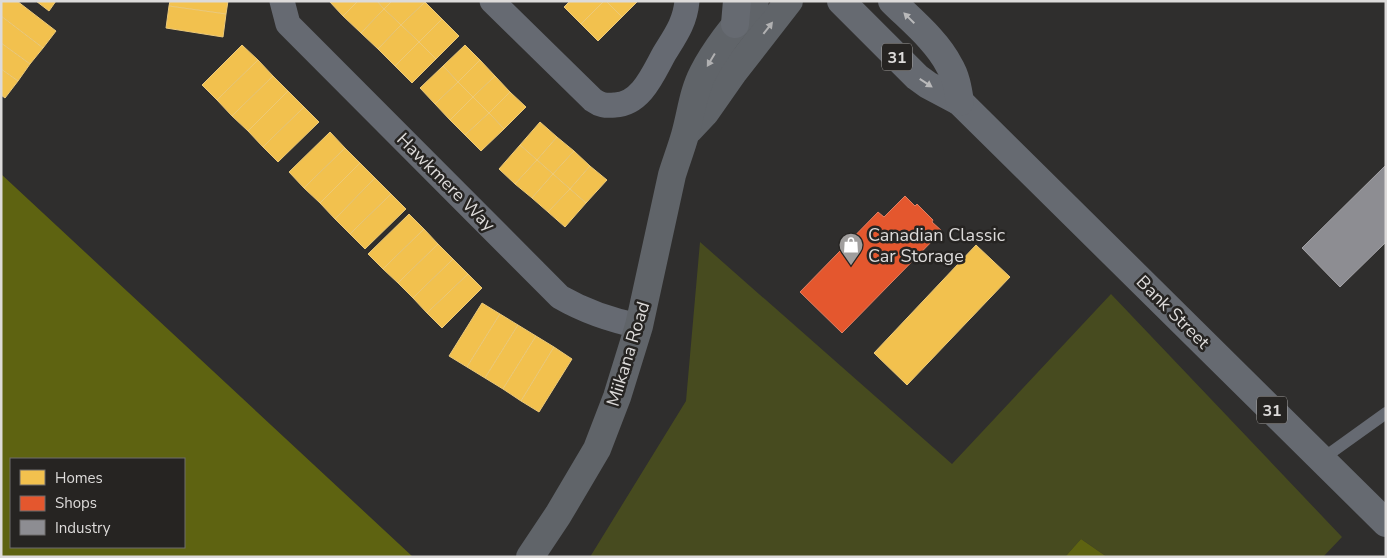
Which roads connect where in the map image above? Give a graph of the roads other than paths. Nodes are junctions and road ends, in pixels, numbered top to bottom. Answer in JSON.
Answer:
{"nodes":[{"id":1,"x":282,"y":1,"type":"edge"},
{"id":2,"x":492,"y":1,"type":"edge"},
{"id":3,"x":687,"y":1,"type":"edge"},
{"id":4,"x":754,"y":1,"type":"edge"},
{"id":5,"x":789,"y":1,"type":"edge"},
{"id":6,"x":841,"y":1,"type":"edge"},
{"id":7,"x":892,"y":1,"type":"edge"},
{"id":8,"x":736,"y":13,"type":"edge"},
{"id":9,"x":960,"y":102,"type":"junction"},
{"id":10,"x":685,"y":135,"type":"junction"},
{"id":11,"x":639,"y":326,"type":"junction"},
{"id":12,"x":1386,"y":413,"type":"edge"},
{"id":13,"x":1322,"y":459,"type":"junction"},
{"id":14,"x":1386,"y":523,"type":"edge"},
{"id":15,"x":530,"y":557,"type":"edge"}],
"edges":[{"from":1,"to":11,"type":"street","name":"Hawkmere Way"},
{"from":2,"to":3,"type":"street"},
{"from":4,"to":8,"type":"street","name":"Miikana Road"},
{"from":10,"to":5,"type":"street","name":"Miikana Road","one_way":true},
{"from":6,"to":9,"type":"main road","name":"Bank Street","number":"31","one_way":true},
{"from":9,"to":7,"type":"main road","number":"31","one_way":true},
{"from":8,"to":10,"type":"street","name":"Miikana Road","one_way":true},
{"from":9,"to":13,"type":"main road","name":"Bank Street","number":"31"},
{"from":10,"to":11,"type":"street","name":"Miikana Road"},
{"from":11,"to":15,"type":"street","name":"Miikana Road"},
{"from":12,"to":13,"type":"lane"},
{"from":13,"to":14,"type":"main road","name":"Bank Street","number":"31"}]}
